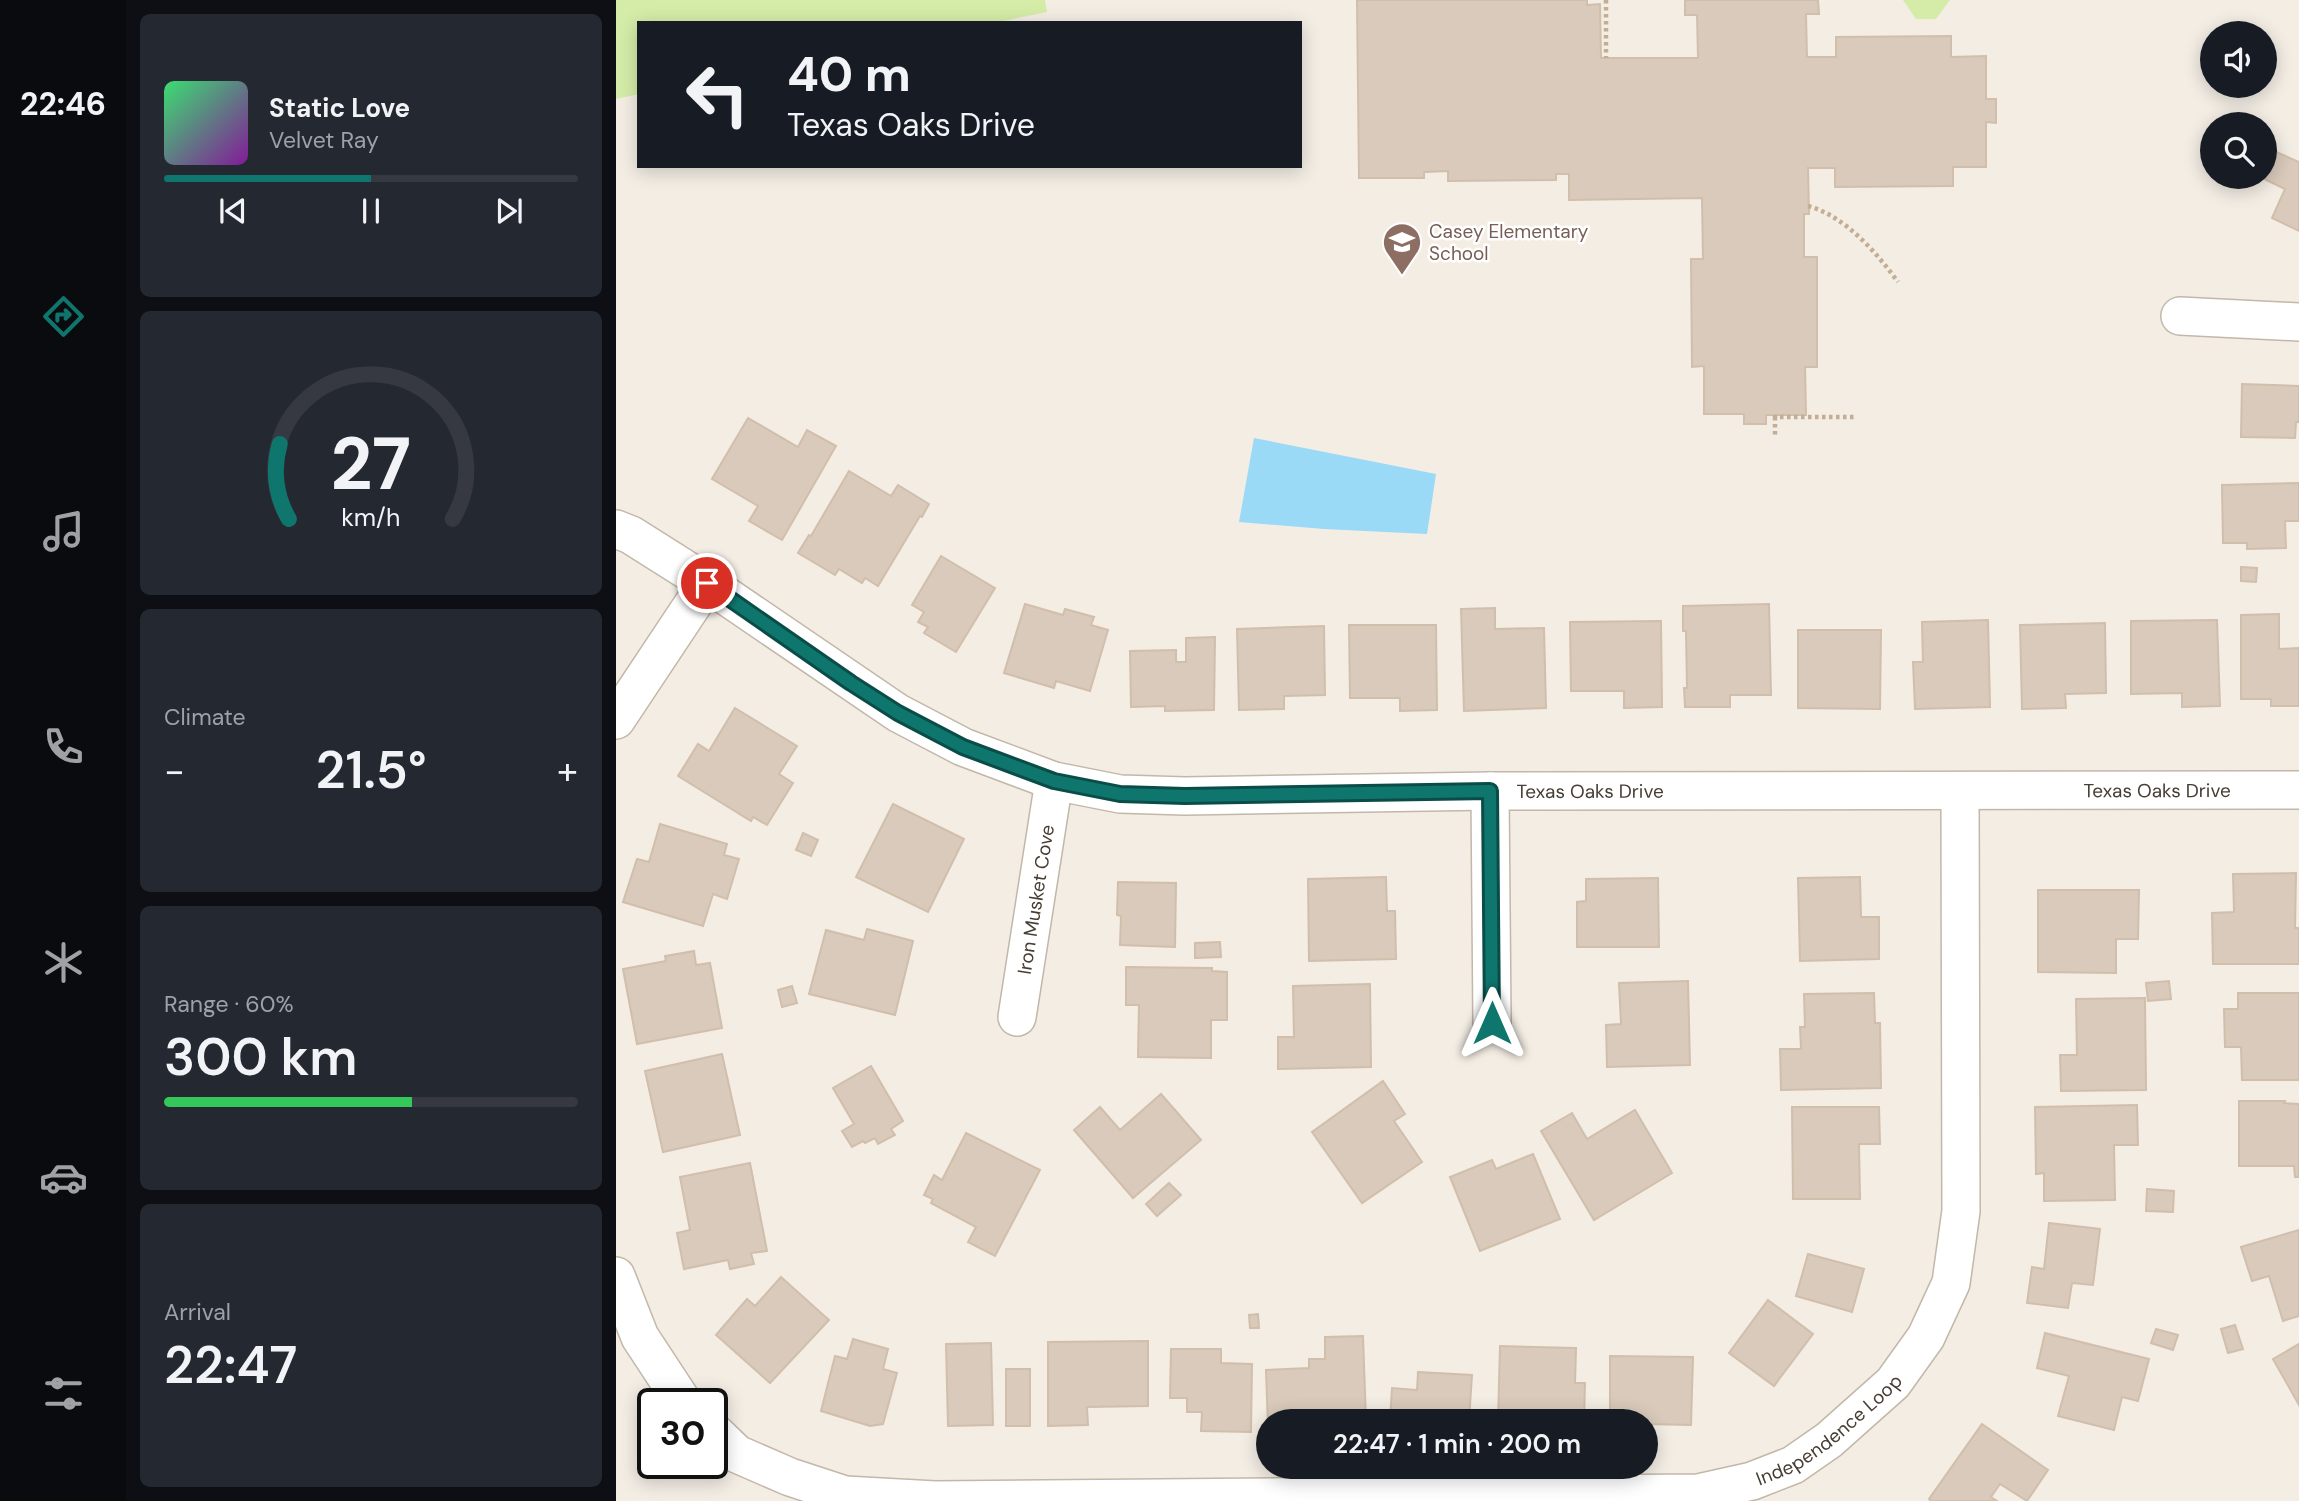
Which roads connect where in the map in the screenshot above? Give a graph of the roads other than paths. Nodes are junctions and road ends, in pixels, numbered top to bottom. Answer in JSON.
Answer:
{"nodes":[{"id":1,"x":2180,"y":316,"type":"dead end"},
{"id":2,"x":2299,"y":323,"type":"edge"},
{"id":3,"x":616,"y":529,"type":"edge"},
{"id":4,"x":707,"y":583,"type":"junction"},
{"id":5,"x":616,"y":720,"type":"edge"},
{"id":6,"x":1054,"y":781,"type":"junction"},
{"id":7,"x":2299,"y":790,"type":"edge"},
{"id":8,"x":1490,"y":791,"type":"junction"},
{"id":9,"x":1960,"y":791,"type":"junction"},
{"id":10,"x":1017,"y":1017,"type":"dead end"},
{"id":11,"x":1492,"y":1023,"type":"dead end"},
{"id":12,"x":616,"y":1276,"type":"edge"},
{"id":13,"x":673,"y":1388,"type":"edge"},
{"id":14,"x":728,"y":1445,"type":"edge"}],
"edges":[{"from":1,"to":2,"type":"street"},
{"from":3,"to":4,"type":"street","name":"Texas Oaks Drive"},
{"from":4,"to":5,"type":"street"},
{"from":4,"to":6,"type":"street","name":"Texas Oaks Drive"},
{"from":6,"to":8,"type":"street","name":"Texas Oaks Drive"},
{"from":6,"to":10,"type":"street","name":"Iron Musket Cove"},
{"from":7,"to":9,"type":"street","name":"Texas Oaks Drive"},
{"from":8,"to":9,"type":"street","name":"Texas Oaks Drive"},
{"from":8,"to":11,"type":"street"},
{"from":9,"to":14,"type":"street","name":"Independence Loop"},
{"from":12,"to":13,"type":"street"}]}
